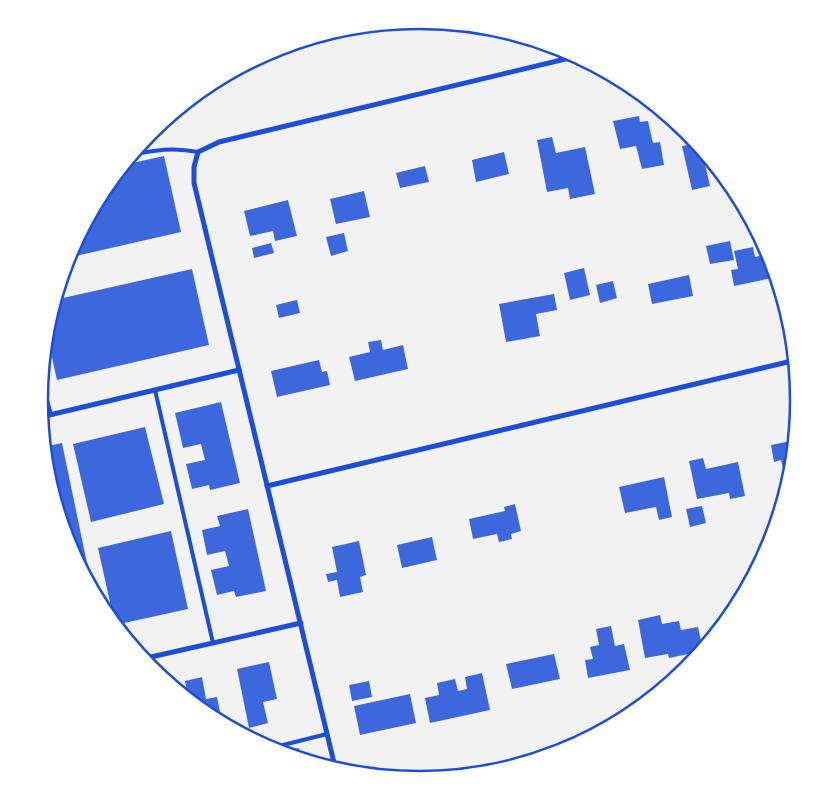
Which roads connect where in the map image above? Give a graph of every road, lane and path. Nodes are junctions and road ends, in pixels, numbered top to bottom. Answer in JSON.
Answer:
{"nodes":[{"id":1,"x":566,"y":59,"type":"edge"},
{"id":2,"x":198,"y":152,"type":"junction"},
{"id":3,"x":142,"y":153,"type":"edge"},
{"id":4,"x":789,"y":362,"type":"edge"},
{"id":5,"x":239,"y":370,"type":"junction"},
{"id":6,"x":156,"y":390,"type":"junction"},
{"id":7,"x":48,"y":408,"type":"edge"},
{"id":8,"x":50,"y":415,"type":"joint"},
{"id":9,"x":267,"y":486,"type":"junction"},
{"id":10,"x":301,"y":623,"type":"junction"},
{"id":11,"x":213,"y":643,"type":"junction"},
{"id":12,"x":151,"y":657,"type":"edge"},
{"id":13,"x":327,"y":734,"type":"junction"},
{"id":14,"x":281,"y":746,"type":"edge"},
{"id":15,"x":334,"y":762,"type":"edge"}],
"edges":[{"from":1,"to":2,"type":"street"},
{"from":2,"to":3,"type":"lane"},
{"from":2,"to":5,"type":"street"},
{"from":4,"to":9,"type":"street"},
{"from":5,"to":6,"type":"street"},
{"from":5,"to":9,"type":"street"},
{"from":6,"to":8,"type":"street"},
{"from":6,"to":11,"type":"lane"},
{"from":7,"to":8,"type":"lane"},
{"from":9,"to":10,"type":"street"},
{"from":10,"to":11,"type":"street"},
{"from":10,"to":13,"type":"street"},
{"from":11,"to":12,"type":"street"},
{"from":13,"to":14,"type":"lane"},
{"from":13,"to":15,"type":"street"}]}
